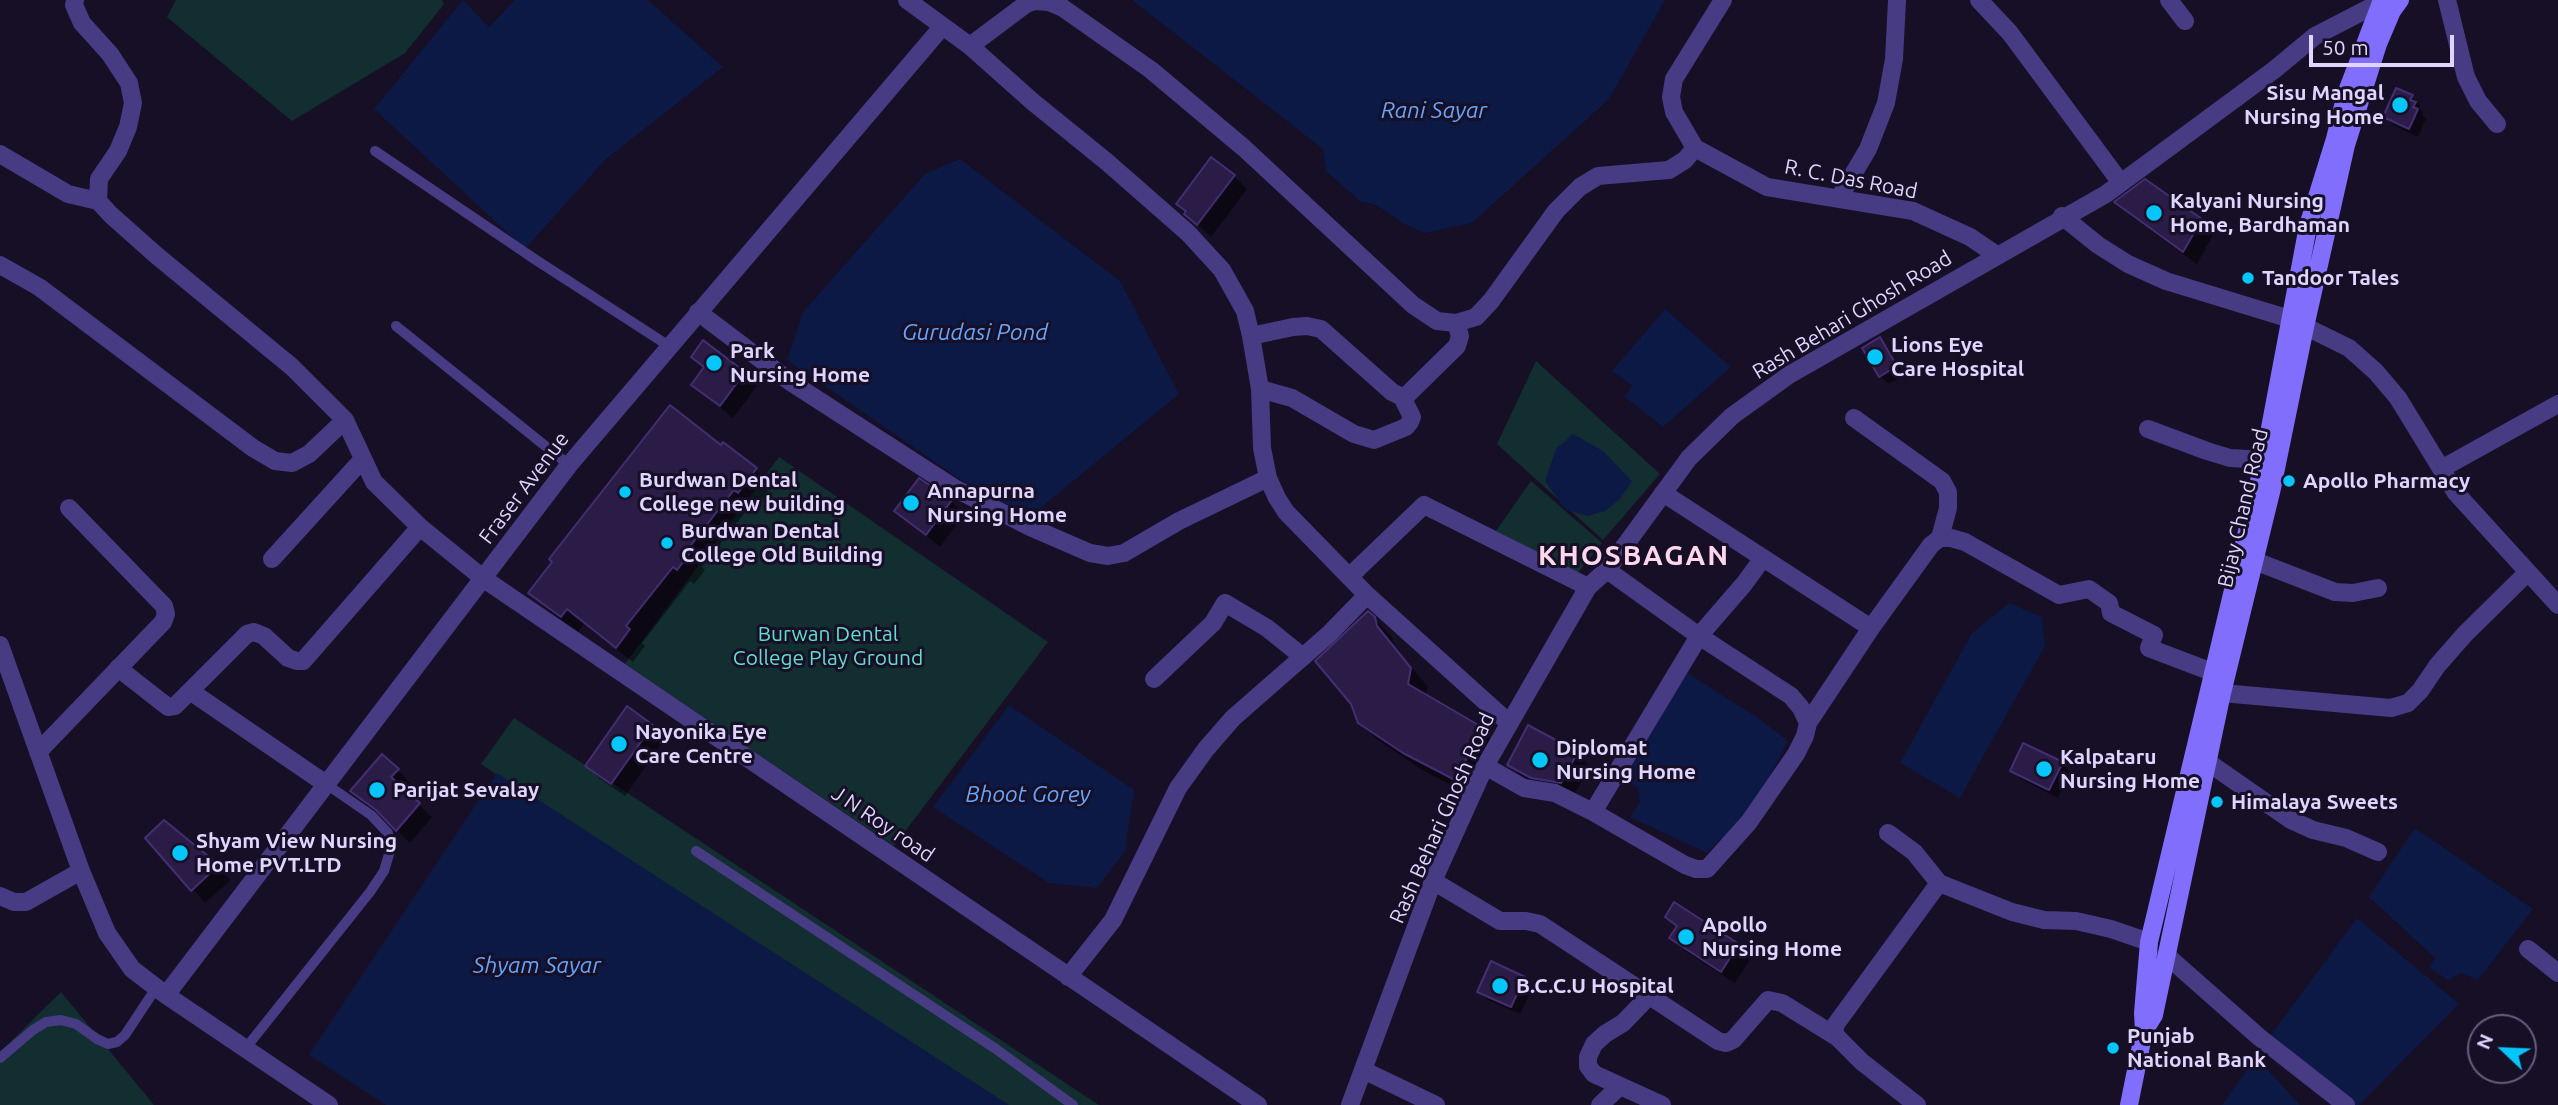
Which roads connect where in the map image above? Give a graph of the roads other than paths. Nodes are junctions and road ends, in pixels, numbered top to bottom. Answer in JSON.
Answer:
{"nodes":[{"id":1,"x":75,"y":0,"type":"edge"},
{"id":2,"x":1723,"y":0,"type":"edge"},
{"id":3,"x":1897,"y":0,"type":"edge"},
{"id":4,"x":1979,"y":0,"type":"edge"},
{"id":5,"x":2169,"y":0,"type":"edge"},
{"id":6,"x":2400,"y":0,"type":"edge"},
{"id":7,"x":2447,"y":0,"type":"edge"},
{"id":8,"x":2381,"y":1,"type":"edge"},
{"id":9,"x":919,"y":3,"type":"edge"},
{"id":10,"x":2185,"y":21,"type":"dead end"},
{"id":11,"x":943,"y":27,"type":"junction"},
{"id":12,"x":970,"y":46,"type":"junction"},
{"id":13,"x":2497,"y":124,"type":"dead end"},
{"id":14,"x":1695,"y":148,"type":"junction"},
{"id":15,"x":375,"y":151,"type":"dead end"},
{"id":16,"x":0,"y":154,"type":"edge"},
{"id":17,"x":2121,"y":183,"type":"junction"},
{"id":18,"x":1839,"y":198,"type":"junction"},
{"id":19,"x":98,"y":201,"type":"junction"},
{"id":20,"x":2062,"y":216,"type":"junction"},
{"id":21,"x":1998,"y":256,"type":"junction"},
{"id":22,"x":0,"y":265,"type":"edge"},
{"id":23,"x":698,"y":312,"type":"junction"},
{"id":24,"x":1456,"y":323,"type":"junction"},
{"id":25,"x":2297,"y":323,"type":"junction"},
{"id":26,"x":396,"y":326,"type":"dead end"},
{"id":27,"x":1251,"y":336,"type":"junction"},
{"id":28,"x":669,"y":346,"type":"junction"},
{"id":29,"x":1260,"y":389,"type":"junction"},
{"id":30,"x":1402,"y":397,"type":"junction"},
{"id":31,"x":2558,"y":404,"type":"edge"},
{"id":32,"x":1854,"y":418,"type":"dead end"},
{"id":33,"x":345,"y":420,"type":"junction"},
{"id":34,"x":2148,"y":429,"type":"dead end"},
{"id":35,"x":362,"y":460,"type":"junction"},
{"id":36,"x":2264,"y":460,"type":"junction"},
{"id":37,"x":569,"y":466,"type":"junction"},
{"id":38,"x":2441,"y":469,"type":"junction"},
{"id":39,"x":1268,"y":478,"type":"junction"},
{"id":40,"x":1663,"y":493,"type":"junction"},
{"id":41,"x":69,"y":508,"type":"dead end"},
{"id":42,"x":420,"y":527,"type":"junction"},
{"id":43,"x":1940,"y":538,"type":"junction"},
{"id":44,"x":1763,"y":558,"type":"junction"},
{"id":45,"x":272,"y":559,"type":"dead end"},
{"id":46,"x":2255,"y":561,"type":"junction"},
{"id":47,"x":1608,"y":570,"type":"junction"},
{"id":48,"x":2528,"y":573,"type":"junction"},
{"id":49,"x":1350,"y":576,"type":"junction"},
{"id":50,"x":484,"y":579,"type":"junction"},
{"id":51,"x":1588,"y":587,"type":"junction"},
{"id":52,"x":2378,"y":588,"type":"dead end"},
{"id":53,"x":1367,"y":595,"type":"junction"},
{"id":54,"x":2558,"y":605,"type":"edge"},
{"id":55,"x":1871,"y":628,"type":"junction"},
{"id":56,"x":1699,"y":636,"type":"junction"},
{"id":57,"x":2,"y":657,"type":"edge"},
{"id":58,"x":1303,"y":657,"type":"junction"},
{"id":59,"x":118,"y":668,"type":"junction"},
{"id":60,"x":2212,"y":672,"type":"junction"},
{"id":61,"x":1154,"y":679,"type":"dead end"},
{"id":62,"x":190,"y":691,"type":"junction"},
{"id":63,"x":2222,"y":693,"type":"junction"},
{"id":64,"x":1508,"y":723,"type":"junction"},
{"id":65,"x":1808,"y":723,"type":"junction"},
{"id":66,"x":38,"y":752,"type":"junction"},
{"id":67,"x":2209,"y":763,"type":"junction"},
{"id":68,"x":1485,"y":766,"type":"junction"},
{"id":69,"x":326,"y":784,"type":"junction"},
{"id":70,"x":1593,"y":812,"type":"junction"},
{"id":71,"x":1888,"y":833,"type":"dead end"},
{"id":72,"x":696,"y":851,"type":"dead end"},
{"id":73,"x":2378,"y":852,"type":"dead end"},
{"id":74,"x":81,"y":871,"type":"junction"},
{"id":75,"x":1433,"y":881,"type":"junction"},
{"id":76,"x":1939,"y":883,"type":"junction"},
{"id":77,"x":0,"y":896,"type":"edge"},
{"id":78,"x":2149,"y":942,"type":"junction"},
{"id":79,"x":2528,"y":949,"type":"dead end"},
{"id":80,"x":2166,"y":955,"type":"junction"},
{"id":81,"x":2558,"y":973,"type":"edge"},
{"id":82,"x":1068,"y":977,"type":"junction"},
{"id":83,"x":161,"y":992,"type":"junction"},
{"id":84,"x":1649,"y":996,"type":"junction"},
{"id":85,"x":2144,"y":1031,"type":"junction"},
{"id":86,"x":1837,"y":1037,"type":"junction"},
{"id":87,"x":245,"y":1049,"type":"junction"},
{"id":88,"x":0,"y":1058,"type":"edge"},
{"id":89,"x":1363,"y":1070,"type":"junction"},
{"id":90,"x":1620,"y":1086,"type":"junction"},
{"id":91,"x":329,"y":1105,"type":"edge"},
{"id":92,"x":1073,"y":1105,"type":"edge"},
{"id":93,"x":1258,"y":1105,"type":"edge"},
{"id":94,"x":1350,"y":1105,"type":"edge"},
{"id":95,"x":1436,"y":1105,"type":"edge"},
{"id":96,"x":1600,"y":1105,"type":"edge"},
{"id":97,"x":1662,"y":1105,"type":"edge"},
{"id":98,"x":1917,"y":1105,"type":"edge"},
{"id":99,"x":2129,"y":1105,"type":"edge"},
{"id":100,"x":2346,"y":1105,"type":"edge"}],
"edges":[{"from":1,"to":19,"type":"street"},
{"from":2,"to":14,"type":"street"},
{"from":3,"to":18,"type":"street"},
{"from":4,"to":17,"type":"street"},
{"from":5,"to":10,"type":"street"},
{"from":6,"to":25,"type":"main road","name":"Bijay Chand Road"},
{"from":7,"to":13,"type":"street"},
{"from":8,"to":17,"type":"street","name":"Rash Behari Ghosh Road"},
{"from":8,"to":25,"type":"main road","name":"Bijay Chand Road"},
{"from":9,"to":11,"type":"street"},
{"from":11,"to":12,"type":"street"},
{"from":11,"to":23,"type":"street","name":"Fraser Avenue"},
{"from":12,"to":24,"type":"street"},
{"from":12,"to":27,"type":"street"},
{"from":14,"to":18,"type":"street","name":"R. C. Das Road"},
{"from":14,"to":24,"type":"street"},
{"from":15,"to":28,"type":"lane"},
{"from":16,"to":19,"type":"street"},
{"from":17,"to":20,"type":"street","name":"Rash Behari Ghosh Road"},
{"from":18,"to":21,"type":"street","name":"R. C. Das Road"},
{"from":19,"to":33,"type":"street"},
{"from":20,"to":21,"type":"street","name":"Rash Behari Ghosh Road"},
{"from":20,"to":25,"type":"street"},
{"from":21,"to":40,"type":"street","name":"Rash Behari Ghosh Road"},
{"from":22,"to":33,"type":"street"},
{"from":23,"to":28,"type":"street","name":"Fraser Avenue"},
{"from":23,"to":39,"type":"street"},
{"from":24,"to":30,"type":"street"},
{"from":25,"to":36,"type":"main road","name":"Bijay Chand Road"},
{"from":25,"to":38,"type":"street"},
{"from":25,"to":46,"type":"main road","name":"Bijay Chand Road"},
{"from":26,"to":37,"type":"lane"},
{"from":27,"to":29,"type":"street"},
{"from":27,"to":30,"type":"street"},
{"from":28,"to":37,"type":"street","name":"Fraser Avenue"},
{"from":29,"to":30,"type":"street"},
{"from":29,"to":39,"type":"street"},
{"from":31,"to":38,"type":"street"},
{"from":32,"to":43,"type":"street"},
{"from":33,"to":35,"type":"street","name":"J N Roy road"},
{"from":34,"to":36,"type":"street"},
{"from":35,"to":42,"type":"street","name":"J N Roy road"},
{"from":35,"to":45,"type":"street"},
{"from":36,"to":60,"type":"main road","name":"Bijay Chand Road"},
{"from":37,"to":50,"type":"street","name":"Fraser Avenue"},
{"from":38,"to":48,"type":"street"},
{"from":39,"to":49,"type":"street"},
{"from":40,"to":44,"type":"street"},
{"from":40,"to":47,"type":"street","name":"Rash Behari Ghosh Road"},
{"from":41,"to":59,"type":"street"},
{"from":42,"to":50,"type":"street","name":"J N Roy road"},
{"from":42,"to":62,"type":"street"},
{"from":43,"to":55,"type":"street"},
{"from":43,"to":60,"type":"street"},
{"from":44,"to":55,"type":"street"},
{"from":44,"to":56,"type":"street"},
{"from":46,"to":52,"type":"street"},
{"from":46,"to":63,"type":"main road","name":"Bijay Chand Road"},
{"from":47,"to":51,"type":"street","name":"Rash Behari Ghosh Road"},
{"from":47,"to":56,"type":"street"},
{"from":48,"to":54,"type":"street"},
{"from":48,"to":63,"type":"street"},
{"from":49,"to":51,"type":"street"},
{"from":49,"to":53,"type":"street"},
{"from":50,"to":69,"type":"street","name":"Fraser Avenue"},
{"from":50,"to":82,"type":"street","name":"J N Roy road"},
{"from":51,"to":64,"type":"street","name":"Rash Behari Ghosh Road"},
{"from":53,"to":58,"type":"street"},
{"from":53,"to":64,"type":"street"},
{"from":55,"to":65,"type":"street"},
{"from":56,"to":65,"type":"street"},
{"from":56,"to":70,"type":"street"},
{"from":57,"to":66,"type":"street"},
{"from":58,"to":61,"type":"street"},
{"from":58,"to":82,"type":"street"},
{"from":59,"to":62,"type":"street"},
{"from":59,"to":66,"type":"street"},
{"from":60,"to":78,"type":"main road","name":"Bijay Chand Road"},
{"from":62,"to":69,"type":"street"},
{"from":63,"to":67,"type":"main road","name":"Bijay Chand Road"},
{"from":64,"to":68,"type":"street","name":"Rash Behari Ghosh Road"},
{"from":65,"to":70,"type":"street"},
{"from":66,"to":74,"type":"street"},
{"from":67,"to":73,"type":"street"},
{"from":67,"to":80,"type":"main road","name":"Bijay Chand Road"},
{"from":68,"to":70,"type":"street"},
{"from":68,"to":75,"type":"street","name":"Rash Behari Ghosh Road"},
{"from":69,"to":83,"type":"street","name":"Fraser Avenue"},
{"from":69,"to":87,"type":"lane"},
{"from":71,"to":76,"type":"street"},
{"from":72,"to":92,"type":"lane"},
{"from":74,"to":77,"type":"street"},
{"from":74,"to":83,"type":"street"},
{"from":75,"to":84,"type":"street"},
{"from":75,"to":89,"type":"street","name":"Rash Behari Ghosh Road"},
{"from":76,"to":78,"type":"street"},
{"from":76,"to":86,"type":"street"},
{"from":78,"to":85,"type":"main road","name":"Bijay Chand Road"},
{"from":79,"to":81,"type":"street"},
{"from":80,"to":85,"type":"main road","name":"Bijay Chand Road"},
{"from":80,"to":100,"type":"street"},
{"from":82,"to":93,"type":"street","name":"J N Roy road"},
{"from":83,"to":87,"type":"street"},
{"from":83,"to":88,"type":"lane"},
{"from":84,"to":86,"type":"street"},
{"from":84,"to":90,"type":"street"},
{"from":85,"to":99,"type":"main road","name":"Bijay Chand Road"},
{"from":86,"to":98,"type":"street"},
{"from":87,"to":91,"type":"street"},
{"from":89,"to":94,"type":"street","name":"Rash Behari Ghosh Road"},
{"from":89,"to":95,"type":"street"},
{"from":90,"to":96,"type":"street"},
{"from":90,"to":97,"type":"street"}]}
